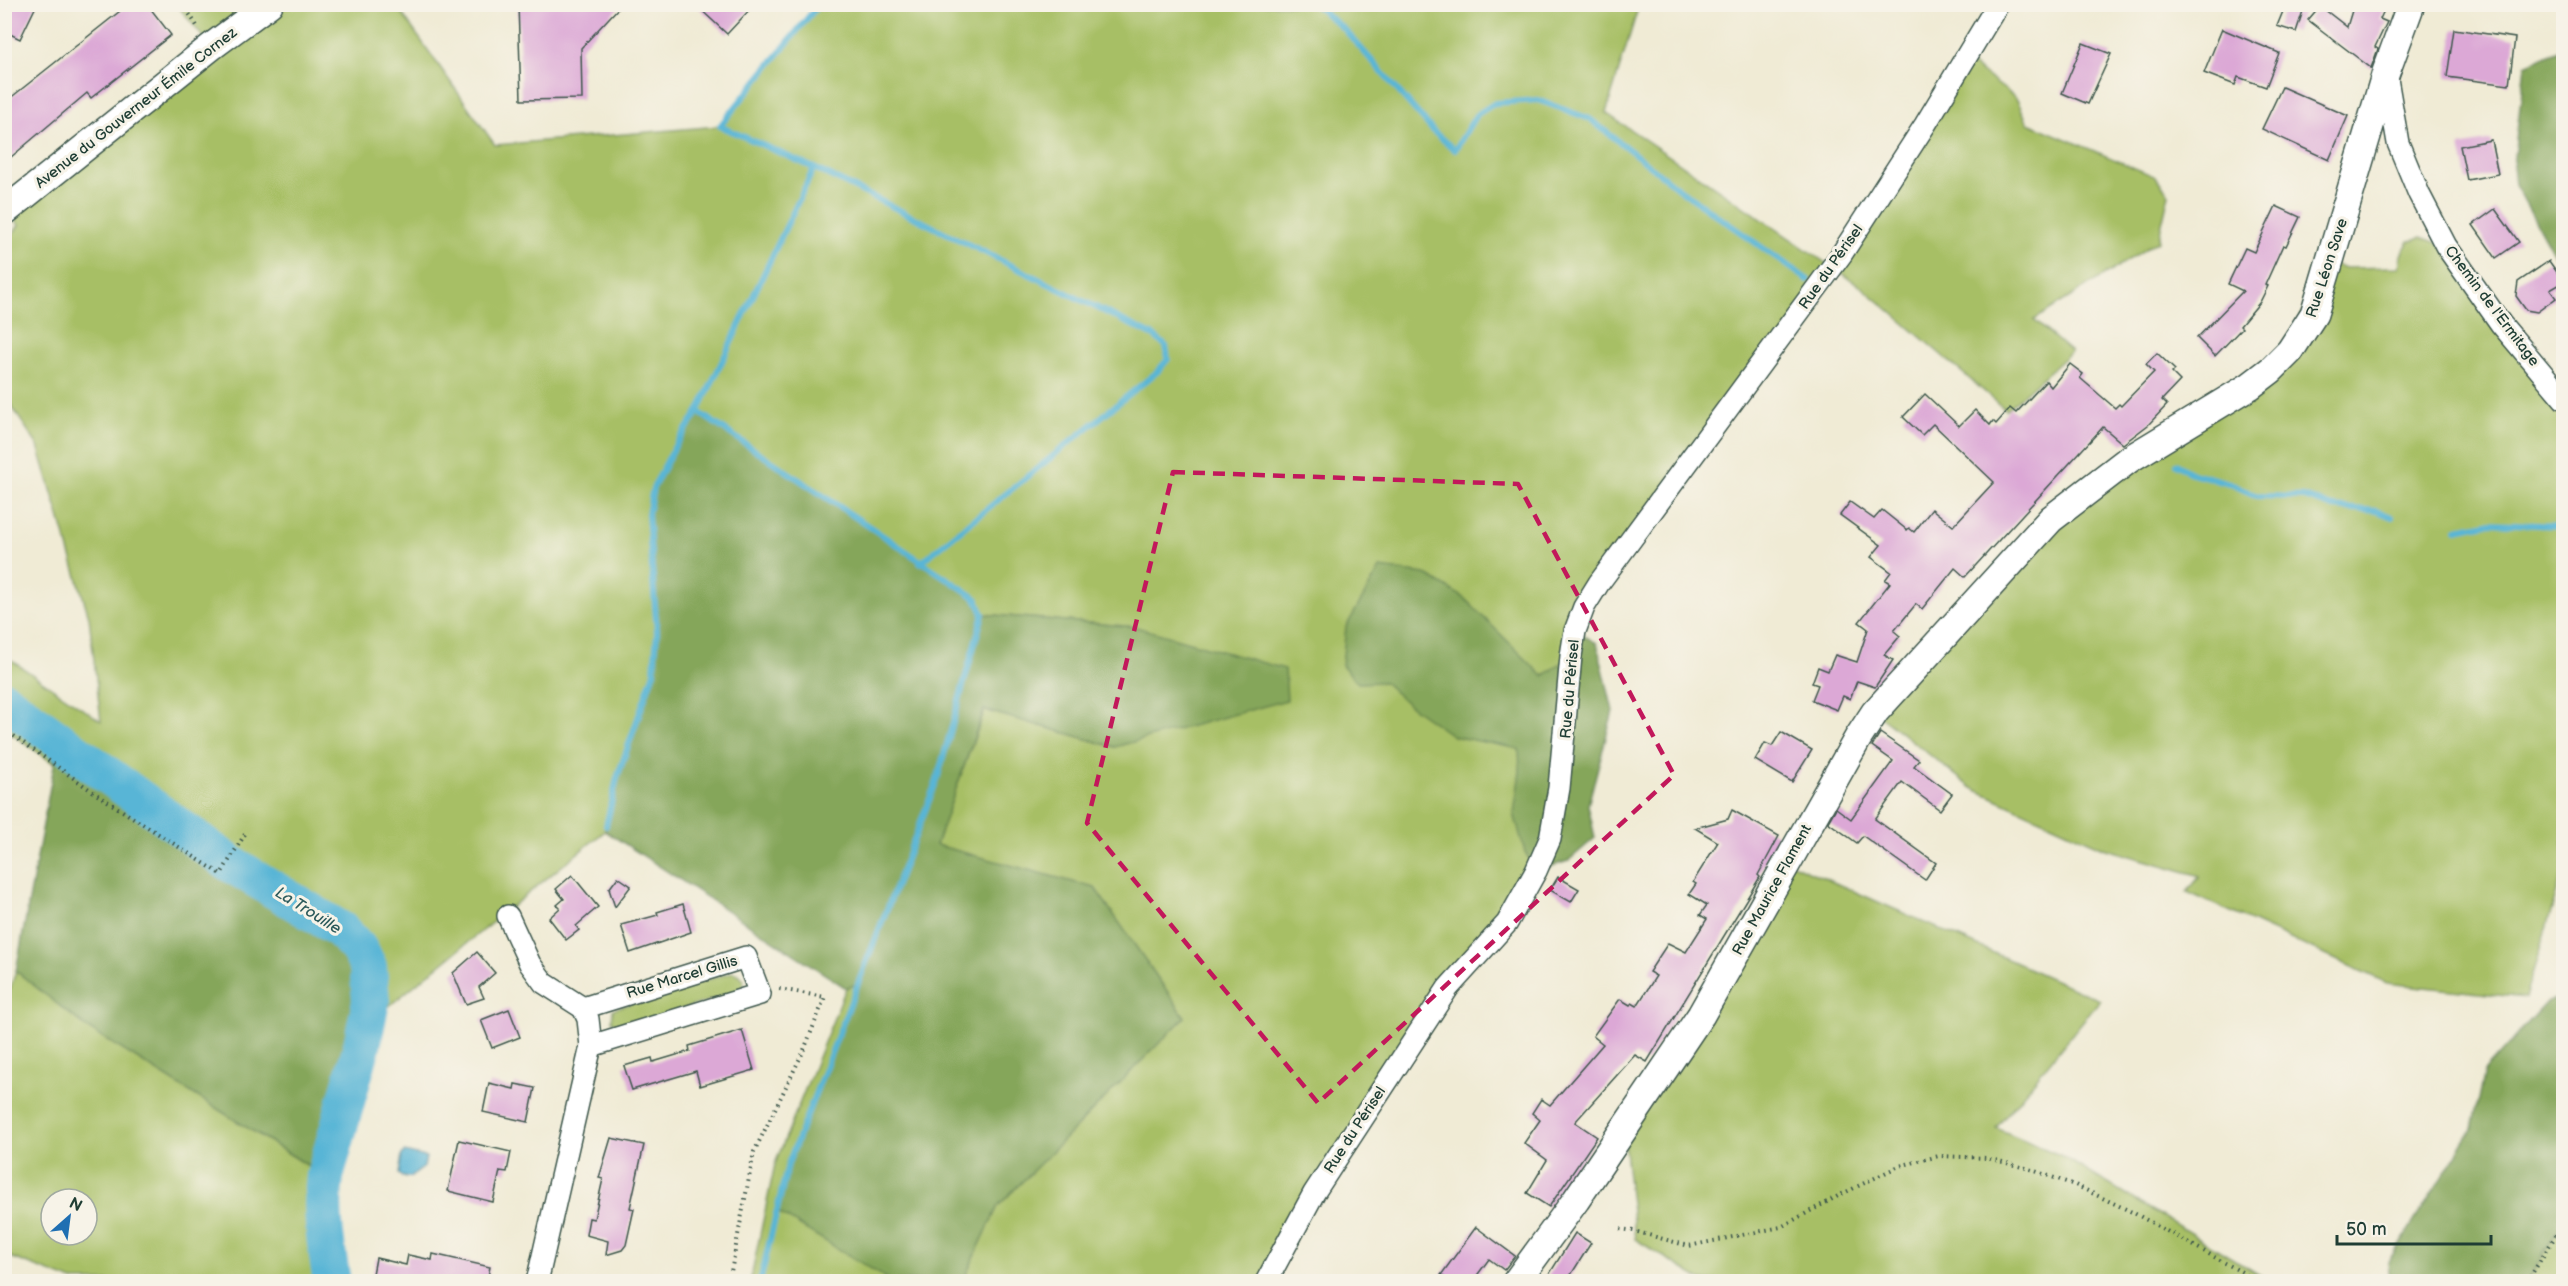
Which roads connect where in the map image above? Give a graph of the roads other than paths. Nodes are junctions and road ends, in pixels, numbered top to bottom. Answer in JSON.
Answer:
{"nodes":[{"id":1,"x":269,"y":4,"type":"edge"},
{"id":2,"x":1998,"y":4,"type":"edge"},
{"id":3,"x":2411,"y":4,"type":"edge"},
{"id":4,"x":2386,"y":72,"type":"junction"},
{"id":5,"x":6,"y":209,"type":"edge"},
{"id":6,"x":2564,"y":399,"type":"edge"},
{"id":7,"x":2051,"y":519,"type":"joint"},
{"id":8,"x":508,"y":916,"type":"dead end"},
{"id":9,"x":582,"y":1008,"type":"junction"},
{"id":10,"x":591,"y":1046,"type":"junction"},
{"id":11,"x":537,"y":1281,"type":"edge"},
{"id":12,"x":1266,"y":1281,"type":"edge"},
{"id":13,"x":1516,"y":1281,"type":"edge"}],
"edges":[{"from":1,"to":5,"type":"street","name":"Avenue du Gouverneur Émile Cornez"},
{"from":2,"to":12,"type":"street","name":"Rue du Périsel"},
{"from":3,"to":4,"type":"street","name":"Rue Léon Save"},
{"from":4,"to":6,"type":"street","name":"Chemin de l'Ermitage"},
{"from":4,"to":7,"type":"street","name":"Rue Léon Save"},
{"from":7,"to":13,"type":"street","name":"Rue Maurice Flament"},
{"from":8,"to":9,"type":"street"},
{"from":9,"to":10,"type":"street"},
{"from":9,"to":10,"type":"street","name":"Rue Marcel Gillis"},
{"from":10,"to":11,"type":"street"}]}
